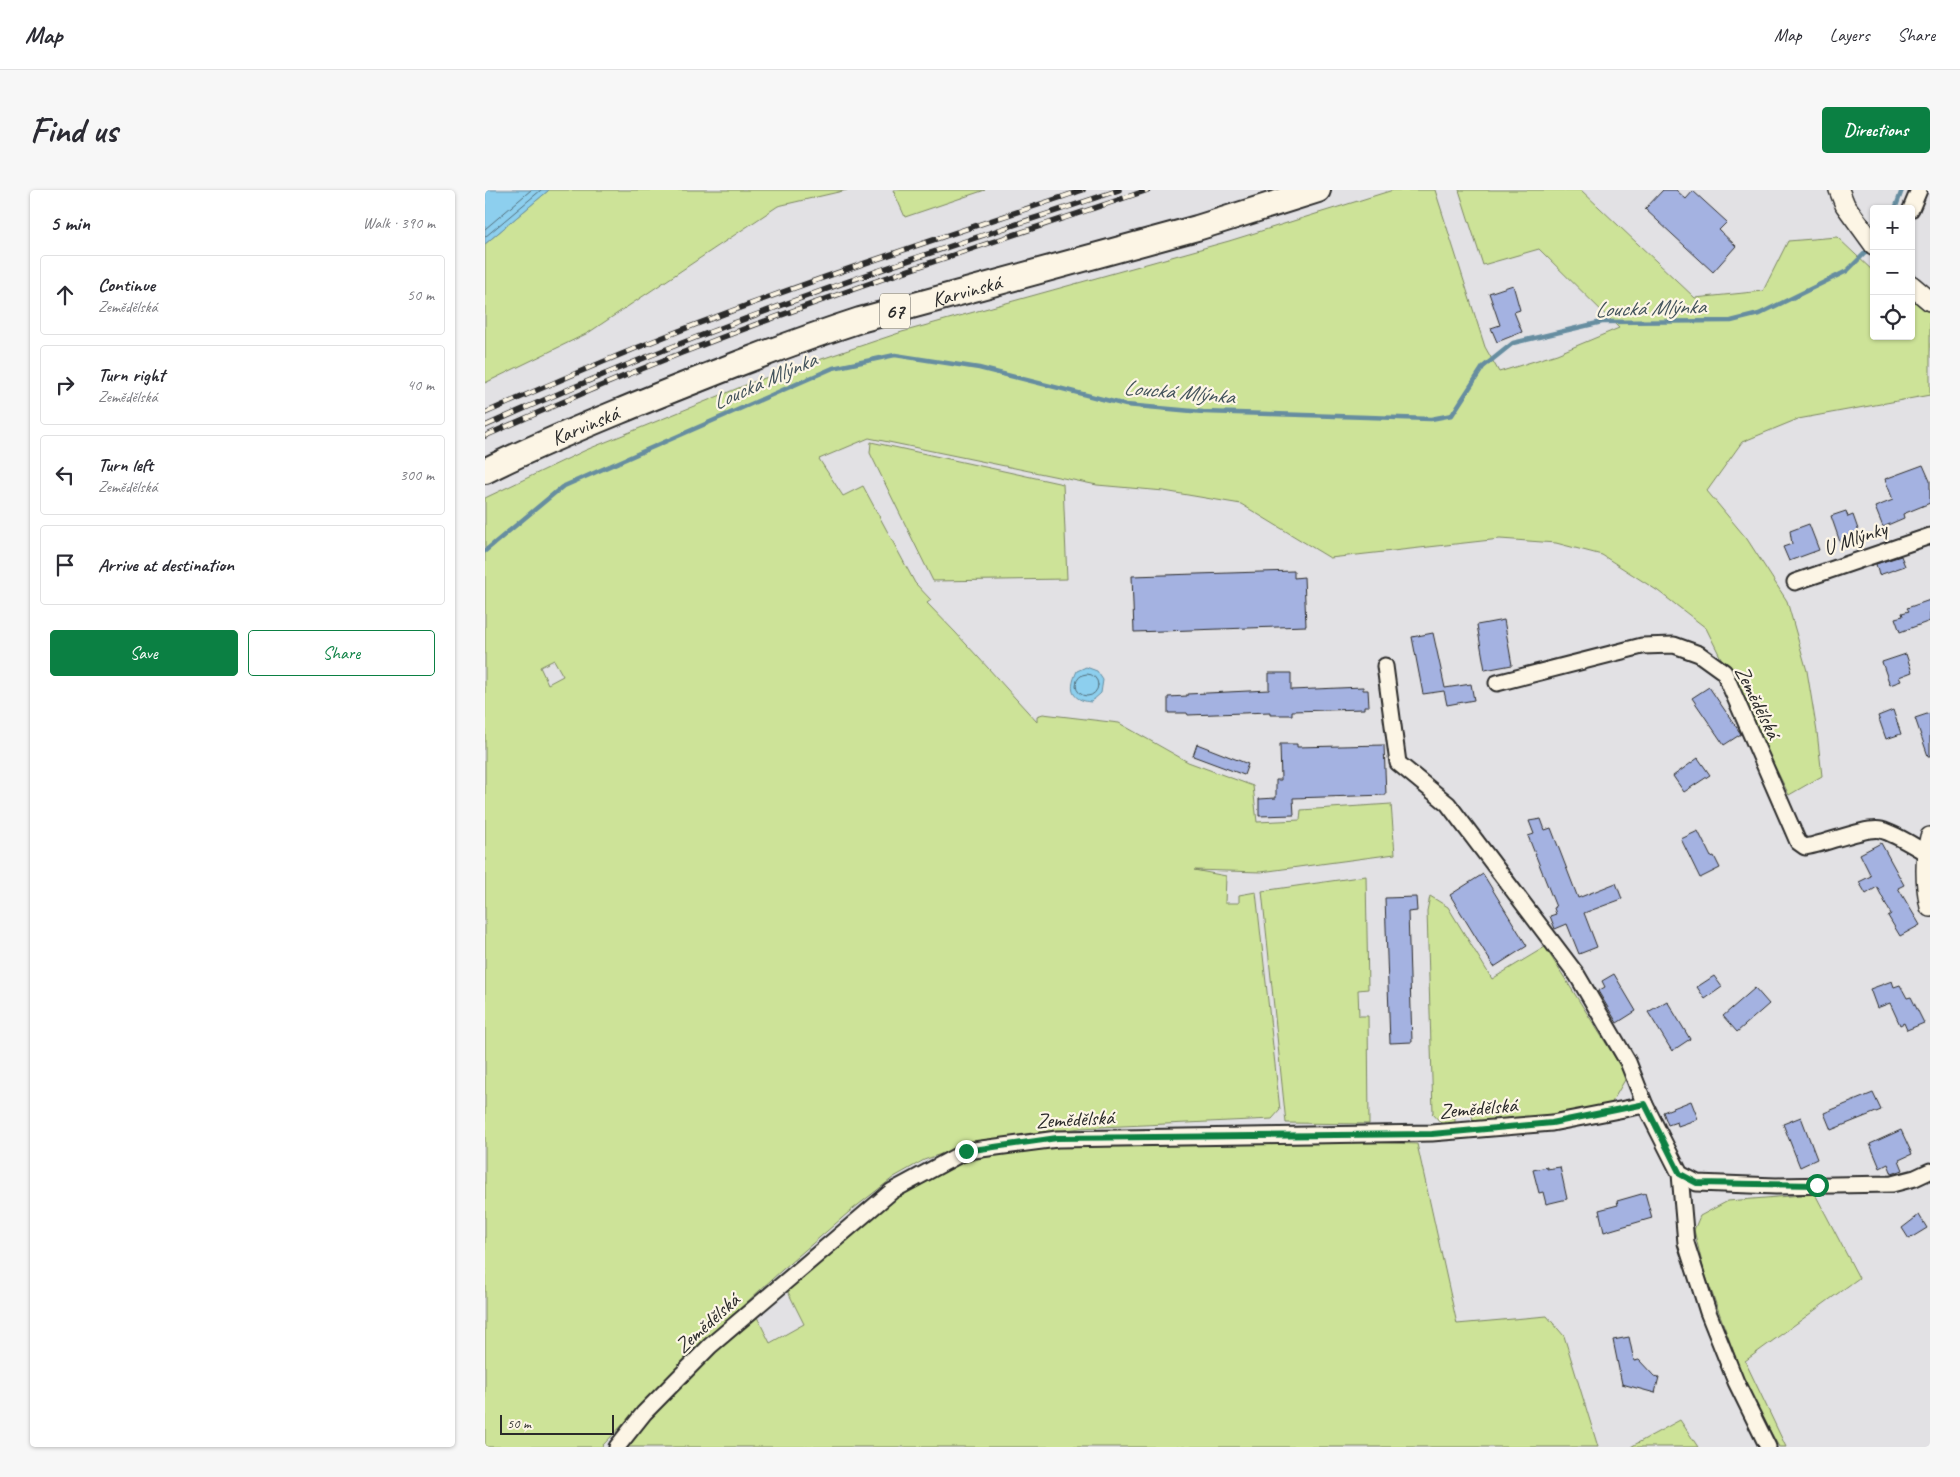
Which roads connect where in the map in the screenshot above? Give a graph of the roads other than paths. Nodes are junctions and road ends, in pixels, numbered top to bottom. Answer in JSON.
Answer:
{"nodes":[{"id":1,"x":1318,"y":190,"type":"edge"},
{"id":2,"x":1839,"y":190,"type":"edge"},
{"id":3,"x":1919,"y":190,"type":"edge"},
{"id":4,"x":1913,"y":205,"type":"edge"},
{"id":5,"x":1870,"y":239,"type":"edge"},
{"id":6,"x":1915,"y":288,"type":"edge"},
{"id":7,"x":1930,"y":301,"type":"edge"},
{"id":8,"x":485,"y":471,"type":"edge"},
{"id":9,"x":1930,"y":536,"type":"edge"},
{"id":10,"x":1795,"y":582,"type":"dead end"},
{"id":11,"x":1385,"y":666,"type":"dead end"},
{"id":12,"x":1497,"y":683,"type":"dead end"},
{"id":13,"x":1928,"y":845,"type":"edge"},
{"id":14,"x":1930,"y":907,"type":"edge"},
{"id":15,"x":1645,"y":1104,"type":"junction"},
{"id":16,"x":1930,"y":1172,"type":"edge"},
{"id":17,"x":1680,"y":1174,"type":"junction"},
{"id":18,"x":617,"y":1447,"type":"edge"},
{"id":19,"x":1767,"y":1447,"type":"edge"}],
"edges":[{"from":1,"to":8,"type":"main road","name":"Karvinská","number":"67"},
{"from":2,"to":5,"type":"street"},
{"from":3,"to":4,"type":"street"},
{"from":6,"to":7,"type":"street"},
{"from":9,"to":10,"type":"street","name":"U Mlýnky"},
{"from":11,"to":15,"type":"street"},
{"from":12,"to":13,"type":"street","name":"Zemědělská"},
{"from":13,"to":14,"type":"street"},
{"from":15,"to":17,"type":"street"},
{"from":15,"to":18,"type":"street","name":"Zemědělská"},
{"from":16,"to":17,"type":"street"},
{"from":17,"to":19,"type":"street"}]}
